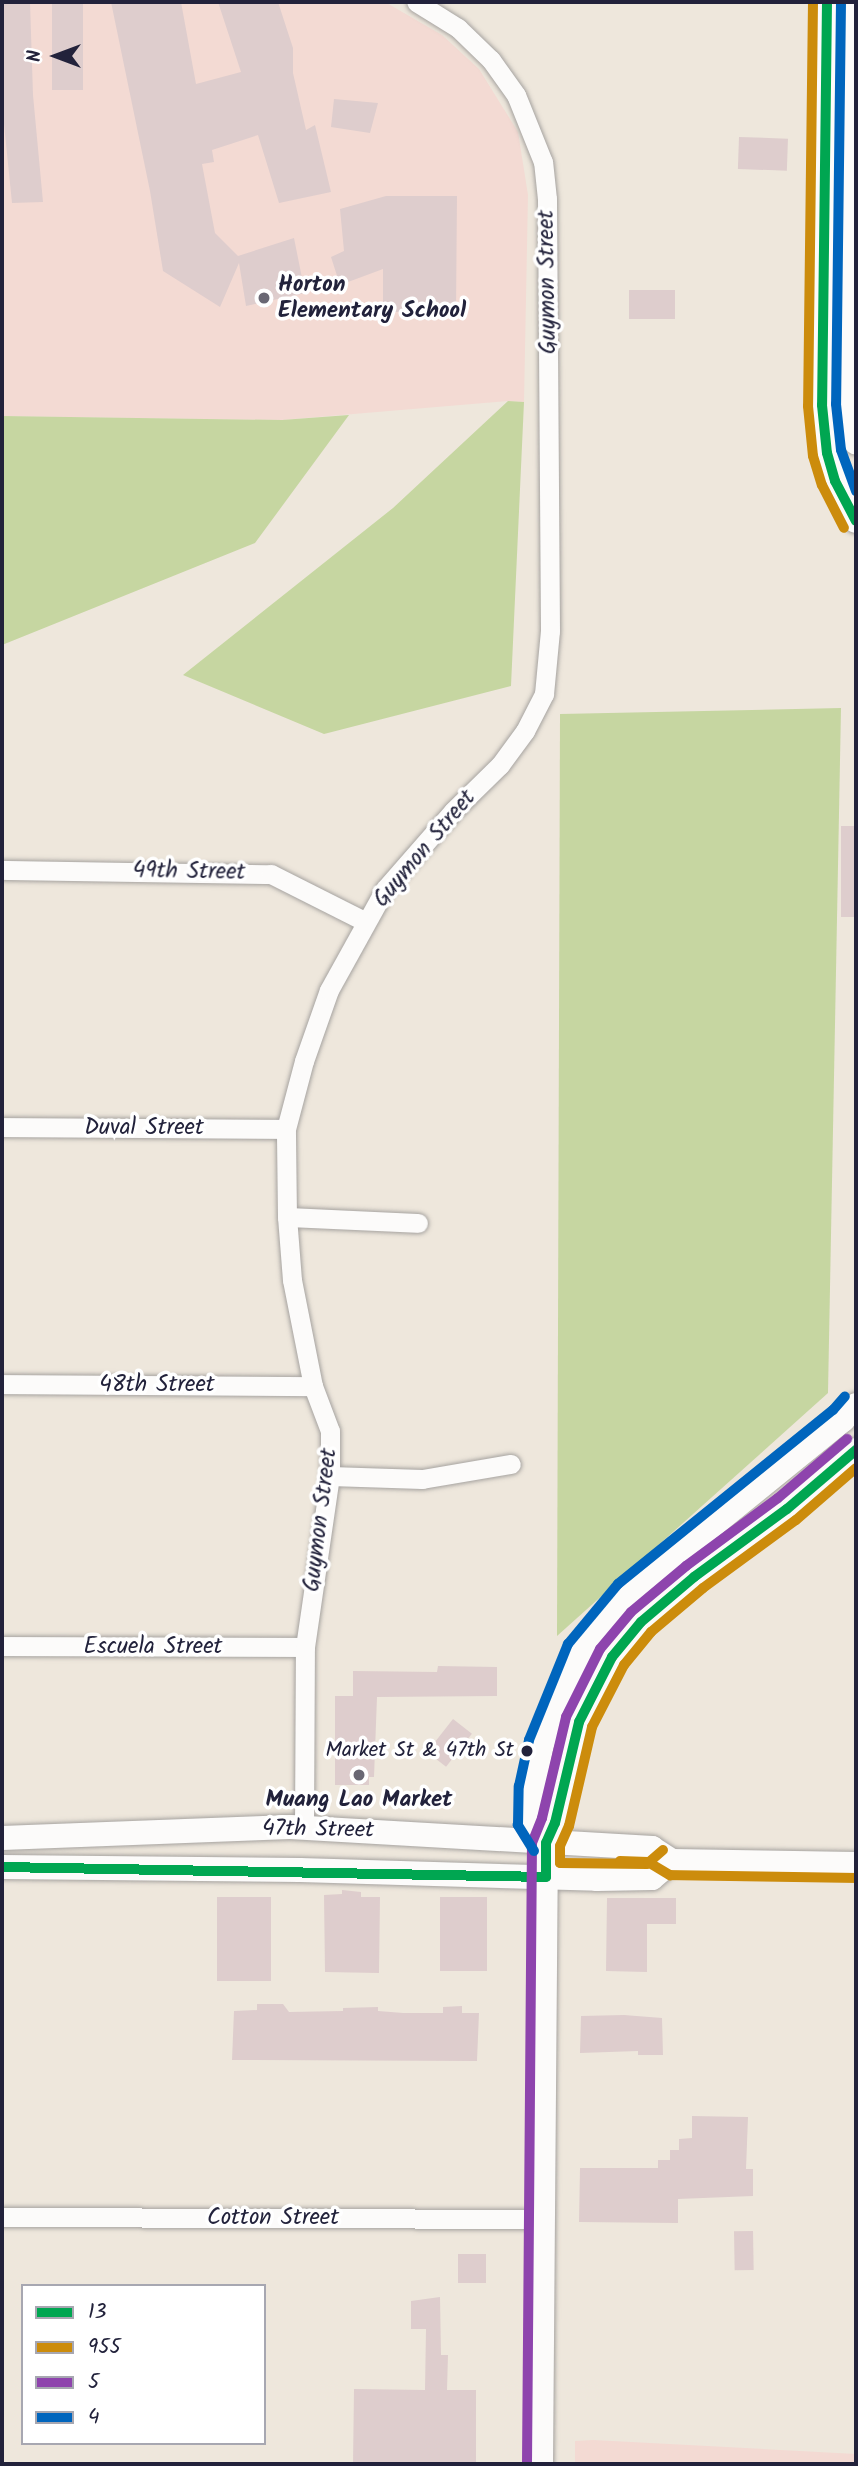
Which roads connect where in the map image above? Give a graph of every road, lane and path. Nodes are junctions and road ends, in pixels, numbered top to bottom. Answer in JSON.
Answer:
{"nodes":[{"id":1,"x":416,"y":2,"type":"edge"},
{"id":2,"x":827,"y":2,"type":"edge"},
{"id":3,"x":854,"y":2,"type":"edge"},
{"id":4,"x":823,"y":229,"type":"junction"},
{"id":5,"x":851,"y":230,"type":"junction"},
{"id":6,"x":856,"y":443,"type":"edge"},
{"id":7,"x":856,"y":522,"type":"edge"},
{"id":8,"x":2,"y":870,"type":"edge"},
{"id":9,"x":366,"y":922,"type":"junction"},
{"id":10,"x":2,"y":1127,"type":"edge"},
{"id":11,"x":286,"y":1129,"type":"junction"},
{"id":12,"x":287,"y":1217,"type":"junction"},
{"id":13,"x":418,"y":1223,"type":"dead end"},
{"id":14,"x":2,"y":1384,"type":"edge"},
{"id":15,"x":313,"y":1386,"type":"junction"},
{"id":16,"x":856,"y":1405,"type":"edge"},
{"id":17,"x":856,"y":1450,"type":"edge"},
{"id":18,"x":511,"y":1464,"type":"dead end"},
{"id":19,"x":330,"y":1476,"type":"junction"},
{"id":20,"x":2,"y":1646,"type":"edge"},
{"id":21,"x":305,"y":1647,"type":"junction"},
{"id":22,"x":304,"y":1828,"type":"junction"},
{"id":23,"x":2,"y":1838,"type":"edge"},
{"id":24,"x":546,"y":1843,"type":"junction"},
{"id":25,"x":672,"y":1861,"type":"junction"},
{"id":26,"x":856,"y":1864,"type":"edge"},
{"id":27,"x":2,"y":1867,"type":"edge"},
{"id":28,"x":545,"y":1877,"type":"junction"},
{"id":29,"x":2,"y":2217,"type":"edge"},
{"id":30,"x":544,"y":2219,"type":"junction"},
{"id":31,"x":541,"y":2464,"type":"edge"}],
"edges":[{"from":1,"to":9,"type":"street","name":"Guymon Street"},
{"from":2,"to":4,"type":"main road"},
{"from":3,"to":5,"type":"main road"},
{"from":4,"to":5,"type":"main road"},
{"from":4,"to":7,"type":"main road"},
{"from":5,"to":6,"type":"main road"},
{"from":8,"to":9,"type":"street","name":"49th Street"},
{"from":9,"to":11,"type":"street","name":"Guymon Street"},
{"from":10,"to":11,"type":"street","name":"Duval Street"},
{"from":11,"to":12,"type":"street","name":"Guymon Street"},
{"from":12,"to":13,"type":"street"},
{"from":12,"to":15,"type":"street","name":"Guymon Street"},
{"from":14,"to":15,"type":"street","name":"48th Street"},
{"from":15,"to":19,"type":"street","name":"Guymon Street"},
{"from":16,"to":24,"type":"main road"},
{"from":17,"to":24,"type":"main road"},
{"from":18,"to":19,"type":"street"},
{"from":19,"to":21,"type":"street","name":"Guymon Street"},
{"from":20,"to":21,"type":"street","name":"Escuela Street"},
{"from":21,"to":22,"type":"street","name":"Guymon Street"},
{"from":22,"to":23,"type":"main road","name":"47th Street"},
{"from":22,"to":24,"type":"main road","name":"47th Street"},
{"from":24,"to":25,"type":"main road","name":"47th Street"},
{"from":24,"to":28,"type":"main road"},
{"from":25,"to":26,"type":"main road","name":"47th Street"},
{"from":25,"to":28,"type":"main road","name":"47th Street"},
{"from":27,"to":28,"type":"main road","name":"47th Street"},
{"from":28,"to":30,"type":"main road"},
{"from":29,"to":30,"type":"street","name":"Cotton Street"},
{"from":30,"to":31,"type":"main road"}]}
